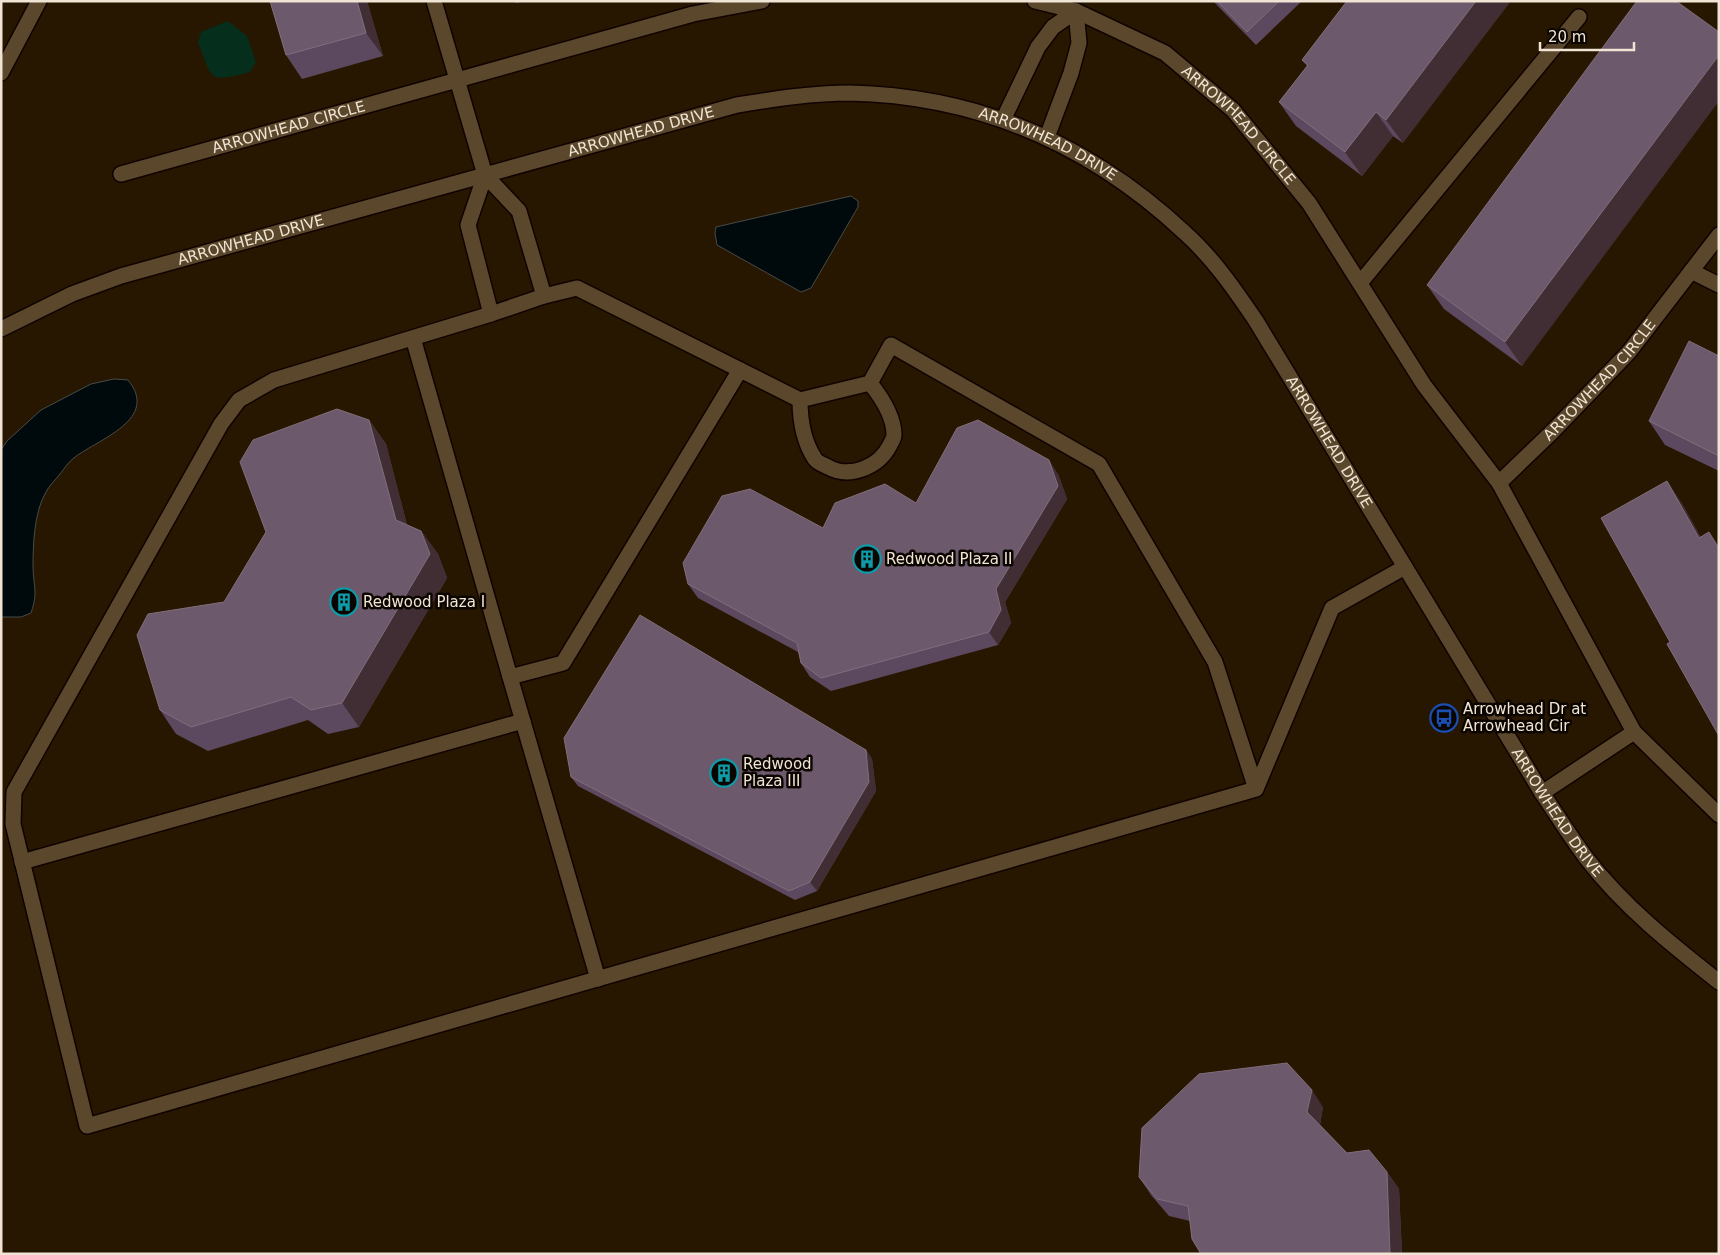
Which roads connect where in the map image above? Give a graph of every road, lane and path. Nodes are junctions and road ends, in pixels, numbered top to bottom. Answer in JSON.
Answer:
{"nodes":[{"id":1,"x":39,"y":1,"type":"edge"},
{"id":2,"x":434,"y":1,"type":"edge"},
{"id":3,"x":762,"y":1,"type":"edge"},
{"id":4,"x":1035,"y":1,"type":"edge"},
{"id":5,"x":1078,"y":6,"type":"edge"},
{"id":6,"x":1579,"y":17,"type":"dead end"},
{"id":7,"x":1,"y":73,"type":"edge"},
{"id":8,"x":457,"y":80,"type":"junction"},
{"id":9,"x":1003,"y":120,"type":"junction"},
{"id":10,"x":1047,"y":138,"type":"junction"},
{"id":11,"x":121,"y":174,"type":"dead end"},
{"id":12,"x":485,"y":174,"type":"junction"},
{"id":13,"x":1719,"y":235,"type":"edge"},
{"id":14,"x":1691,"y":271,"type":"junction"},
{"id":15,"x":1360,"y":283,"type":"junction"},
{"id":16,"x":1719,"y":285,"type":"edge"},
{"id":17,"x":544,"y":296,"type":"junction"},
{"id":18,"x":491,"y":314,"type":"junction"},
{"id":19,"x":1,"y":329,"type":"edge"},
{"id":20,"x":413,"y":338,"type":"junction"},
{"id":21,"x":740,"y":370,"type":"junction"},
{"id":22,"x":870,"y":383,"type":"junction"},
{"id":23,"x":800,"y":400,"type":"junction"},
{"id":24,"x":1499,"y":483,"type":"junction"},
{"id":25,"x":1405,"y":567,"type":"junction"},
{"id":26,"x":510,"y":677,"type":"junction"},
{"id":27,"x":523,"y":720,"type":"junction"},
{"id":28,"x":1634,"y":732,"type":"junction"},
{"id":29,"x":1256,"y":789,"type":"junction"},
{"id":30,"x":1542,"y":793,"type":"junction"},
{"id":31,"x":1719,"y":814,"type":"edge"},
{"id":32,"x":22,"y":862,"type":"junction"},
{"id":33,"x":598,"y":979,"type":"junction"},
{"id":34,"x":1719,"y":982,"type":"edge"}],
"edges":[{"from":1,"to":7,"type":"street"},
{"from":2,"to":8,"type":"street"},
{"from":3,"to":8,"type":"street","name":"ARROWHEAD CIRCLE"},
{"from":4,"to":5,"type":"street","name":"ARROWHEAD CIRCLE"},
{"from":5,"to":9,"type":"street"},
{"from":5,"to":10,"type":"street"},
{"from":5,"to":15,"type":"street","name":"ARROWHEAD CIRCLE"},
{"from":6,"to":15,"type":"street"},
{"from":8,"to":11,"type":"street","name":"ARROWHEAD CIRCLE"},
{"from":8,"to":12,"type":"street"},
{"from":9,"to":10,"type":"street","name":"ARROWHEAD DRIVE"},
{"from":9,"to":12,"type":"street","name":"ARROWHEAD DRIVE"},
{"from":10,"to":25,"type":"street","name":"ARROWHEAD DRIVE"},
{"from":12,"to":17,"type":"street"},
{"from":12,"to":18,"type":"street"},
{"from":12,"to":19,"type":"street","name":"ARROWHEAD DRIVE"},
{"from":13,"to":14,"type":"street","name":"ARROWHEAD CIRCLE"},
{"from":14,"to":16,"type":"street"},
{"from":14,"to":24,"type":"street","name":"ARROWHEAD CIRCLE"},
{"from":15,"to":24,"type":"street","name":"ARROWHEAD CIRCLE"},
{"from":17,"to":18,"type":"street"},
{"from":17,"to":21,"type":"street"},
{"from":18,"to":20,"type":"street"},
{"from":20,"to":26,"type":"street"},
{"from":20,"to":32,"type":"street"},
{"from":21,"to":23,"type":"street"},
{"from":21,"to":26,"type":"street"},
{"from":22,"to":23,"type":"street"},
{"from":22,"to":23,"type":"street"},
{"from":22,"to":29,"type":"street"},
{"from":24,"to":28,"type":"street","name":"ARROWHEAD CIRCLE"},
{"from":25,"to":29,"type":"street"},
{"from":25,"to":30,"type":"street","name":"ARROWHEAD DRIVE"},
{"from":26,"to":27,"type":"street"},
{"from":27,"to":32,"type":"street"},
{"from":27,"to":33,"type":"street"},
{"from":28,"to":30,"type":"street"},
{"from":28,"to":31,"type":"street","name":"ARROWHEAD CIRCLE"},
{"from":29,"to":33,"type":"street"},
{"from":30,"to":34,"type":"street","name":"ARROWHEAD DRIVE"},
{"from":32,"to":33,"type":"street"}]}
